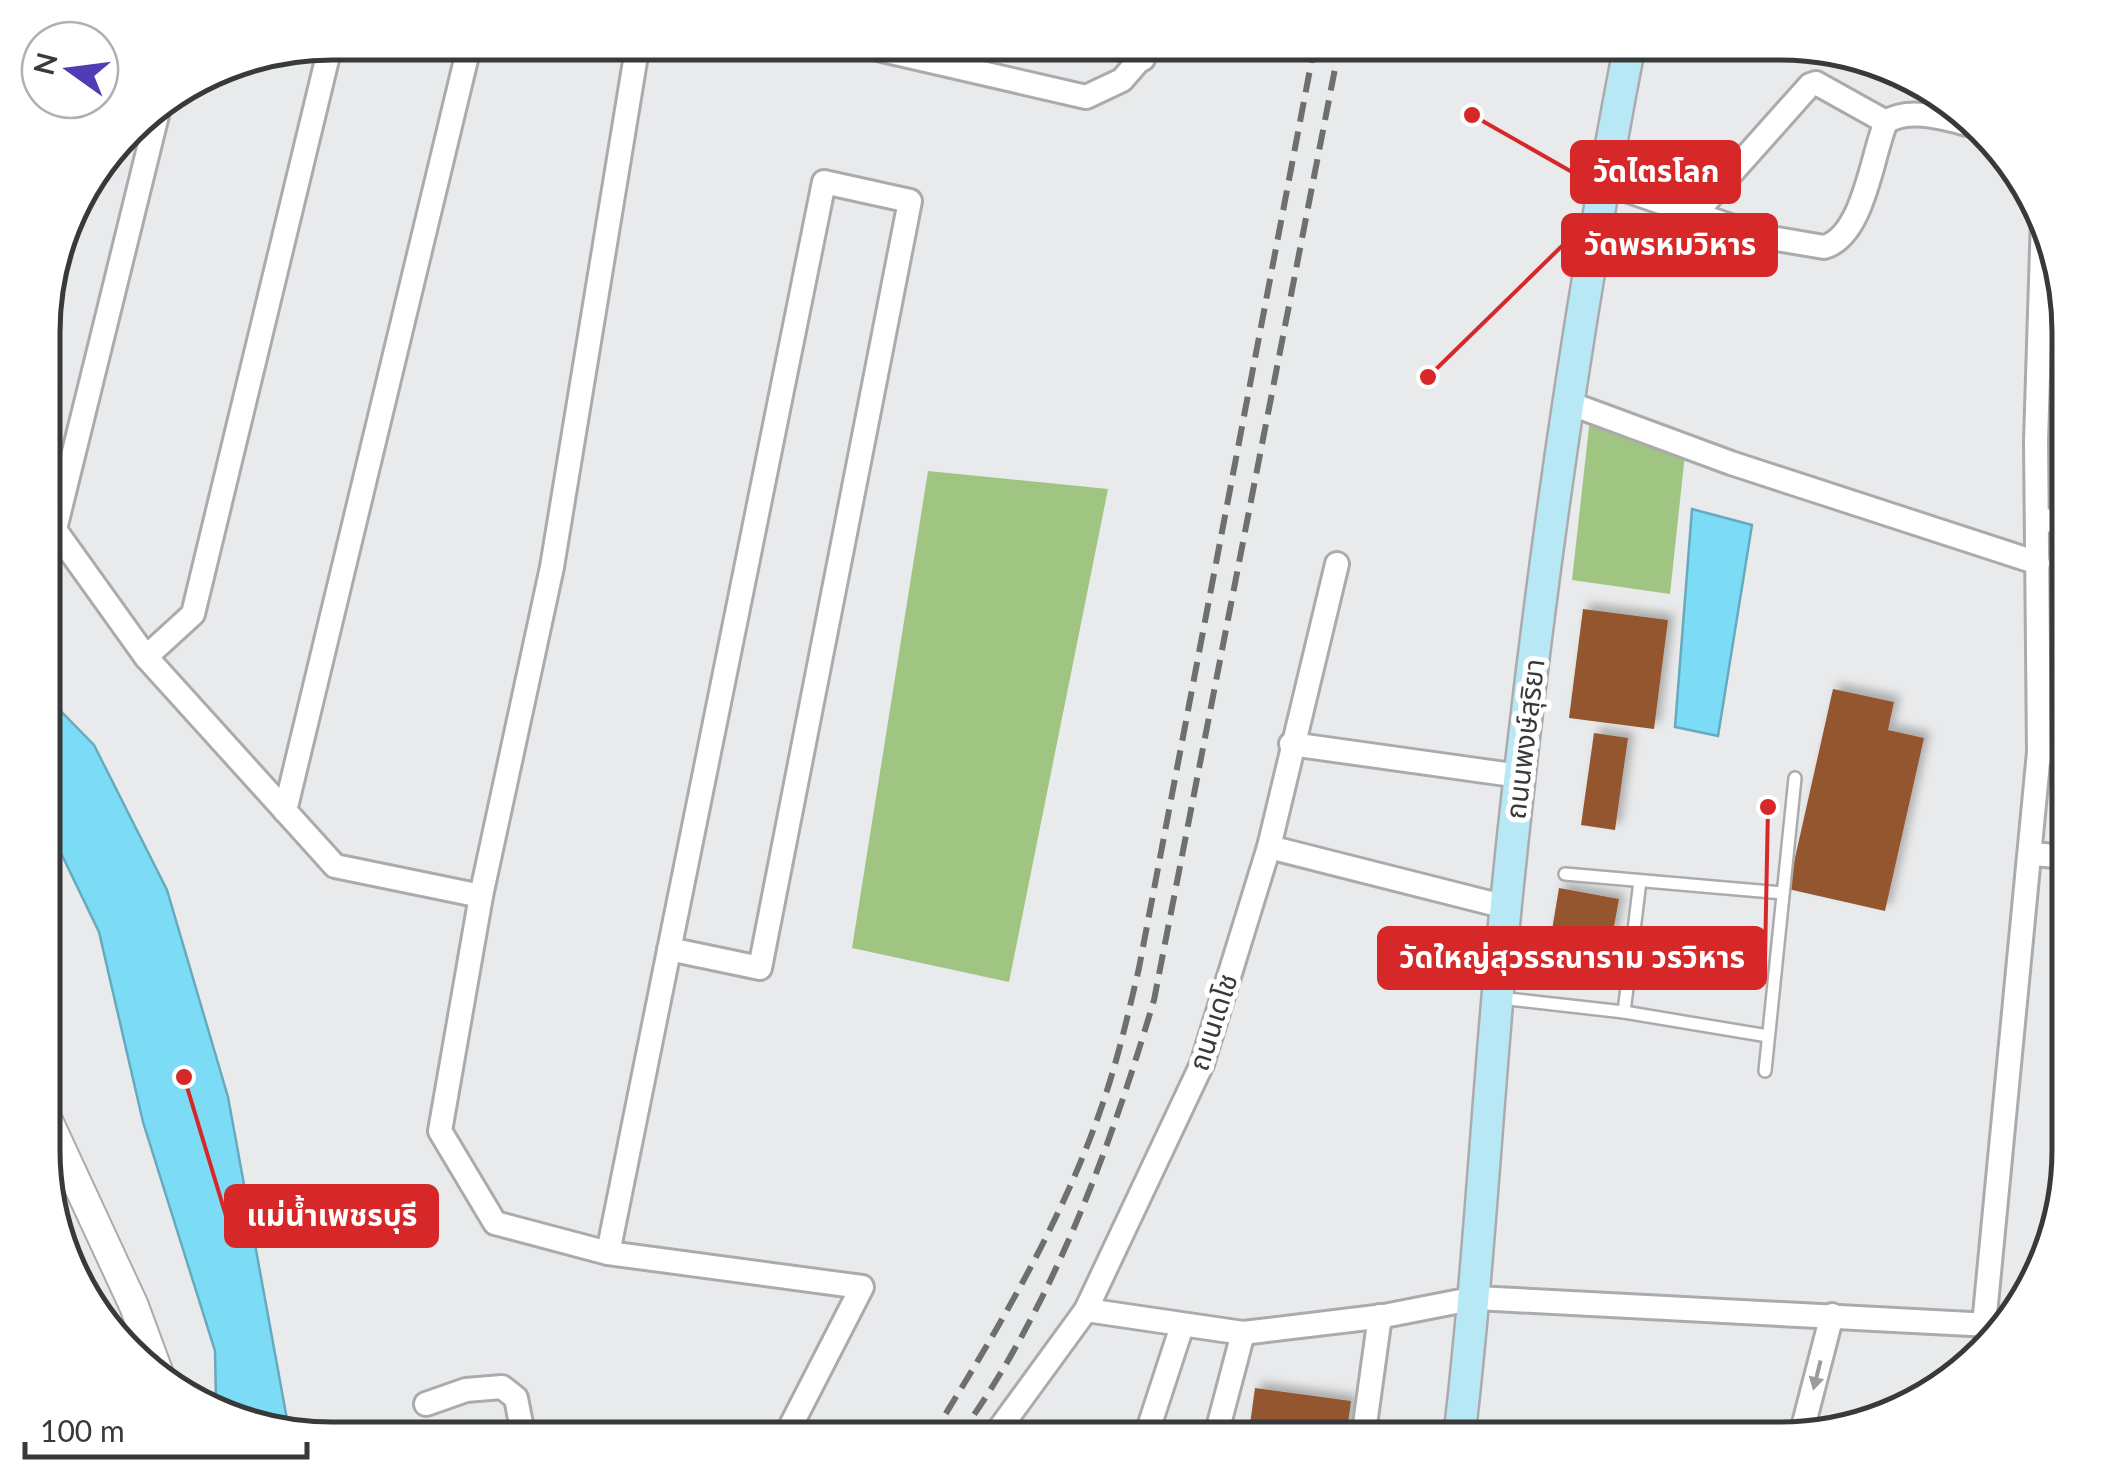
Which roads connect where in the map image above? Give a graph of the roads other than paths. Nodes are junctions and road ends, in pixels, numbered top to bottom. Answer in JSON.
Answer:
{"nodes":[{"id":1,"x":328,"y":60,"type":"edge"},
{"id":2,"x":466,"y":60,"type":"edge"},
{"id":3,"x":635,"y":60,"type":"edge"},
{"id":4,"x":927,"y":60,"type":"edge"},
{"id":5,"x":1140,"y":61,"type":"edge"},
{"id":6,"x":1627,"y":61,"type":"edge"},
{"id":7,"x":1951,"y":121,"type":"edge"},
{"id":8,"x":1886,"y":122,"type":"junction"},
{"id":9,"x":154,"y":128,"type":"edge"},
{"id":10,"x":1603,"y":182,"type":"junction"},
{"id":11,"x":1695,"y":214,"type":"junction"},
{"id":12,"x":2042,"y":258,"type":"edge"},
{"id":13,"x":1566,"y":402,"type":"junction"},
{"id":14,"x":60,"y":484,"type":"edge"},
{"id":15,"x":2040,"y":520,"type":"junction"},
{"id":16,"x":2051,"y":521,"type":"edge"},
{"id":17,"x":60,"y":537,"type":"edge"},
{"id":18,"x":2038,"y":563,"type":"junction"},
{"id":19,"x":1337,"y":564,"type":"dead end"},
{"id":20,"x":146,"y":656,"type":"junction"},
{"id":21,"x":1291,"y":744,"type":"junction"},
{"id":22,"x":2040,"y":752,"type":"junction"},
{"id":23,"x":2051,"y":752,"type":"edge"},
{"id":24,"x":1520,"y":776,"type":"junction"},
{"id":25,"x":1795,"y":778,"type":"dead end"},
{"id":26,"x":285,"y":811,"type":"junction"},
{"id":27,"x":1269,"y":847,"type":"junction"},
{"id":28,"x":2031,"y":854,"type":"junction"},
{"id":29,"x":2051,"y":856,"type":"edge"},
{"id":30,"x":1565,"y":874,"type":"dead end"},
{"id":31,"x":1640,"y":880,"type":"junction"},
{"id":32,"x":1783,"y":892,"type":"junction"},
{"id":33,"x":481,"y":896,"type":"junction"},
{"id":34,"x":1506,"y":907,"type":"junction"},
{"id":35,"x":669,"y":949,"type":"junction"},
{"id":36,"x":1500,"y":998,"type":"junction"},
{"id":37,"x":1624,"y":1012,"type":"junction"},
{"id":38,"x":1768,"y":1036,"type":"junction"},
{"id":39,"x":1764,"y":1071,"type":"dead end"},
{"id":40,"x":61,"y":1148,"type":"edge"},
{"id":41,"x":608,"y":1253,"type":"junction"},
{"id":42,"x":1476,"y":1298,"type":"junction"},
{"id":43,"x":1086,"y":1310,"type":"junction"},
{"id":44,"x":1832,"y":1315,"type":"junction"},
{"id":45,"x":1380,"y":1316,"type":"junction"},
{"id":46,"x":1984,"y":1325,"type":"junction"},
{"id":47,"x":1987,"y":1325,"type":"edge"},
{"id":48,"x":1182,"y":1326,"type":"junction"},
{"id":49,"x":1243,"y":1333,"type":"junction"},
{"id":50,"x":151,"y":1352,"type":"edge"},
{"id":51,"x":426,"y":1404,"type":"dead end"},
{"id":52,"x":521,"y":1421,"type":"edge"},
{"id":53,"x":793,"y":1421,"type":"edge"},
{"id":54,"x":1005,"y":1421,"type":"edge"},
{"id":55,"x":1804,"y":1421,"type":"edge"},
{"id":56,"x":1151,"y":1422,"type":"edge"},
{"id":57,"x":1219,"y":1422,"type":"edge"},
{"id":58,"x":1365,"y":1422,"type":"edge"},
{"id":59,"x":1461,"y":1422,"type":"edge"}],
"edges":[{"from":1,"to":20,"type":"street"},
{"from":2,"to":26,"type":"street"},
{"from":3,"to":33,"type":"street"},
{"from":4,"to":5,"type":"street"},
{"from":6,"to":10,"type":"main road","name":"ถนนพงษ์สุริยา"},
{"from":7,"to":8,"type":"street"},
{"from":8,"to":11,"type":"street"},
{"from":8,"to":11,"type":"street"},
{"from":9,"to":14,"type":"street"},
{"from":10,"to":11,"type":"street"},
{"from":10,"to":13,"type":"main road","name":"ถนนพงษ์สุริยา"},
{"from":12,"to":15,"type":"street"},
{"from":13,"to":18,"type":"street"},
{"from":13,"to":24,"type":"main road","name":"ถนนพงษ์สุริยา"},
{"from":15,"to":16,"type":"street"},
{"from":15,"to":18,"type":"street"},
{"from":17,"to":20,"type":"street"},
{"from":18,"to":22,"type":"street"},
{"from":19,"to":21,"type":"street","name":"ถนนเดโช"},
{"from":20,"to":26,"type":"street"},
{"from":21,"to":24,"type":"street"},
{"from":21,"to":27,"type":"street","name":"ถนนเดโช"},
{"from":22,"to":23,"type":"street"},
{"from":22,"to":28,"type":"street"},
{"from":24,"to":34,"type":"main road","name":"ถนนพงษ์สุริยา"},
{"from":25,"to":32,"type":"lane"},
{"from":26,"to":33,"type":"street"},
{"from":27,"to":34,"type":"street"},
{"from":27,"to":43,"type":"street","name":"ถนนเดโช"},
{"from":28,"to":29,"type":"street"},
{"from":28,"to":46,"type":"street"},
{"from":30,"to":31,"type":"lane"},
{"from":31,"to":32,"type":"lane"},
{"from":31,"to":37,"type":"lane"},
{"from":32,"to":38,"type":"lane"},
{"from":33,"to":41,"type":"street"},
{"from":34,"to":36,"type":"main road","name":"ถนนพงษ์สุริยา"},
{"from":35,"to":35,"type":"street"},
{"from":35,"to":41,"type":"street"},
{"from":36,"to":37,"type":"lane"},
{"from":36,"to":42,"type":"main road","name":"ถนนพงษ์สุริยา"},
{"from":37,"to":38,"type":"lane"},
{"from":38,"to":39,"type":"lane"},
{"from":40,"to":50,"type":"street"},
{"from":41,"to":53,"type":"street"},
{"from":42,"to":44,"type":"street"},
{"from":42,"to":45,"type":"street"},
{"from":42,"to":59,"type":"main road","name":"ถนนพงษ์สุริยา"},
{"from":43,"to":48,"type":"street"},
{"from":43,"to":54,"type":"street","name":"ถนนเดโช"},
{"from":44,"to":46,"type":"street"},
{"from":44,"to":55,"type":"street","one_way":true},
{"from":45,"to":49,"type":"street"},
{"from":45,"to":58,"type":"street"},
{"from":46,"to":47,"type":"street"},
{"from":48,"to":49,"type":"street"},
{"from":48,"to":56,"type":"street"},
{"from":49,"to":57,"type":"street"},
{"from":51,"to":52,"type":"street"}]}
